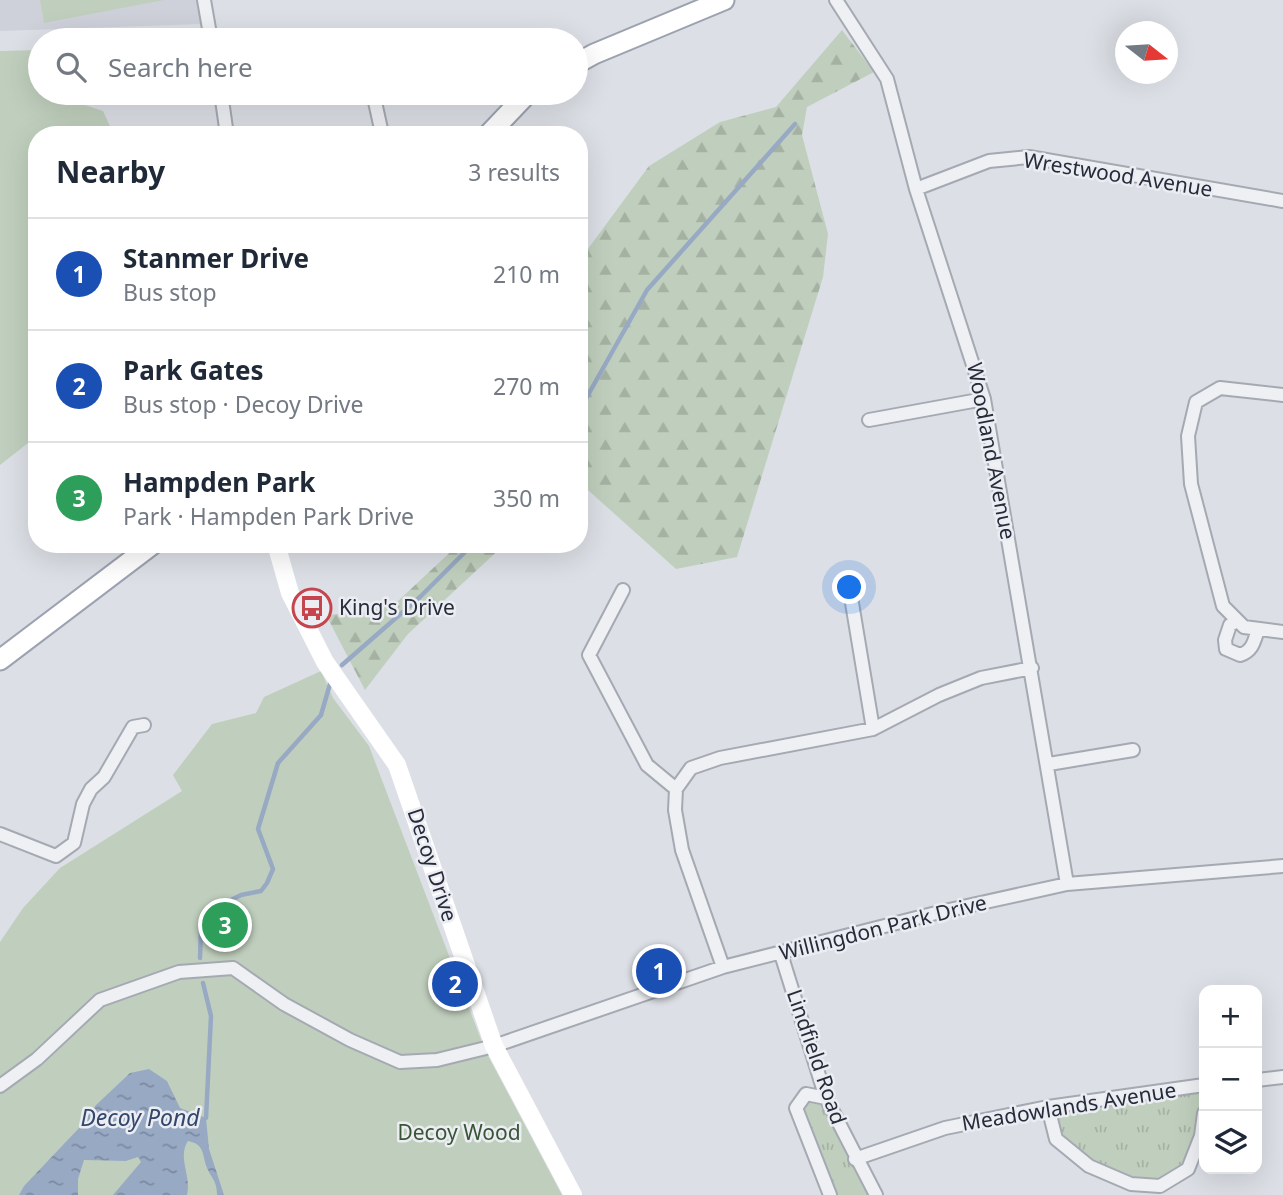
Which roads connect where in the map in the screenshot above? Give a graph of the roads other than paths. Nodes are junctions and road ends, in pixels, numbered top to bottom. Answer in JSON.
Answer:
{"nodes":[{"id":1,"x":204,"y":0,"type":"edge"},
{"id":2,"x":724,"y":0,"type":"edge"},
{"id":3,"x":836,"y":0,"type":"edge"},
{"id":4,"x":209,"y":28,"type":"edge"},
{"id":5,"x":588,"y":57,"type":"edge"},
{"id":6,"x":223,"y":105,"type":"edge"},
{"id":7,"x":376,"y":105,"type":"edge"},
{"id":8,"x":517,"y":105,"type":"edge"},
{"id":9,"x":226,"y":126,"type":"edge"},
{"id":10,"x":381,"y":126,"type":"edge"},
{"id":11,"x":497,"y":126,"type":"edge"},
{"id":12,"x":916,"y":189,"type":"junction"},
{"id":13,"x":1283,"y":201,"type":"edge"},
{"id":14,"x":1283,"y":394,"type":"edge"},
{"id":15,"x":984,"y":399,"type":"junction"},
{"id":16,"x":869,"y":420,"type":"dead end"},
{"id":17,"x":141,"y":553,"type":"edge"},
{"id":18,"x":279,"y":553,"type":"edge"},
{"id":19,"x":849,"y":585,"type":"dead end"},
{"id":20,"x":623,"y":590,"type":"dead end"},
{"id":21,"x":1237,"y":621,"type":"junction"},
{"id":22,"x":1258,"y":630,"type":"junction"},
{"id":23,"x":1283,"y":632,"type":"edge"},
{"id":24,"x":0,"y":660,"type":"edge"},
{"id":25,"x":1032,"y":667,"type":"junction"},
{"id":26,"x":144,"y":724,"type":"dead end"},
{"id":27,"x":873,"y":729,"type":"junction"},
{"id":28,"x":1133,"y":750,"type":"dead end"},
{"id":29,"x":1049,"y":764,"type":"junction"},
{"id":30,"x":676,"y":789,"type":"junction"},
{"id":31,"x":0,"y":834,"type":"edge"},
{"id":32,"x":1283,"y":866,"type":"edge"},
{"id":33,"x":1068,"y":884,"type":"junction"},
{"id":34,"x":781,"y":954,"type":"junction"},
{"id":35,"x":723,"y":967,"type":"junction"},
{"id":36,"x":494,"y":1046,"type":"junction"},
{"id":37,"x":1283,"y":1077,"type":"edge"},
{"id":38,"x":1262,"y":1079,"type":"edge"},
{"id":39,"x":0,"y":1086,"type":"edge"},
{"id":40,"x":1199,"y":1086,"type":"edge"},
{"id":41,"x":826,"y":1098,"type":"junction"},
{"id":42,"x":1048,"y":1107,"type":"junction"},
{"id":43,"x":1199,"y":1141,"type":"edge"},
{"id":44,"x":855,"y":1158,"type":"junction"},
{"id":45,"x":573,"y":1195,"type":"edge"},
{"id":46,"x":830,"y":1195,"type":"edge"},
{"id":47,"x":876,"y":1195,"type":"edge"}],
"edges":[{"from":1,"to":4,"type":"street"},
{"from":2,"to":5,"type":"main road"},
{"from":3,"to":12,"type":"street","name":"Woodland Avenue"},
{"from":6,"to":9,"type":"street"},
{"from":7,"to":10,"type":"street"},
{"from":8,"to":11,"type":"main road"},
{"from":12,"to":13,"type":"street","name":"Wrestwood Avenue"},
{"from":12,"to":15,"type":"street","name":"Woodland Avenue"},
{"from":14,"to":21,"type":"street"},
{"from":15,"to":16,"type":"street"},
{"from":15,"to":25,"type":"street","name":"Woodland Avenue"},
{"from":17,"to":24,"type":"main road"},
{"from":18,"to":36,"type":"street","name":"Decoy Drive"},
{"from":19,"to":27,"type":"street"},
{"from":20,"to":30,"type":"street"},
{"from":21,"to":22,"type":"street"},
{"from":21,"to":22,"type":"street"},
{"from":22,"to":23,"type":"street"},
{"from":25,"to":27,"type":"street"},
{"from":25,"to":29,"type":"street","name":"Woodland Avenue"},
{"from":26,"to":31,"type":"street"},
{"from":27,"to":30,"type":"street"},
{"from":28,"to":29,"type":"street"},
{"from":29,"to":33,"type":"street","name":"Woodland Avenue"},
{"from":30,"to":35,"type":"street"},
{"from":32,"to":33,"type":"street","name":"Willingdon Park Drive"},
{"from":33,"to":34,"type":"street","name":"Willingdon Park Drive"},
{"from":34,"to":35,"type":"street","name":"Willingdon Park Drive"},
{"from":34,"to":41,"type":"street","name":"Lindfield Road"},
{"from":35,"to":36,"type":"street","name":"Willingdon Park Drive"},
{"from":36,"to":39,"type":"street","name":"Willingdon Park Drive"},
{"from":36,"to":45,"type":"street","name":"Decoy Drive"},
{"from":37,"to":38,"type":"street"},
{"from":40,"to":42,"type":"street","name":"Meadowlands Avenue"},
{"from":41,"to":44,"type":"street","name":"Lindfield Road"},
{"from":41,"to":46,"type":"street"},
{"from":42,"to":43,"type":"street"},
{"from":42,"to":44,"type":"street","name":"Meadowlands Avenue"},
{"from":44,"to":47,"type":"street","name":"Lindfield Road"}]}
